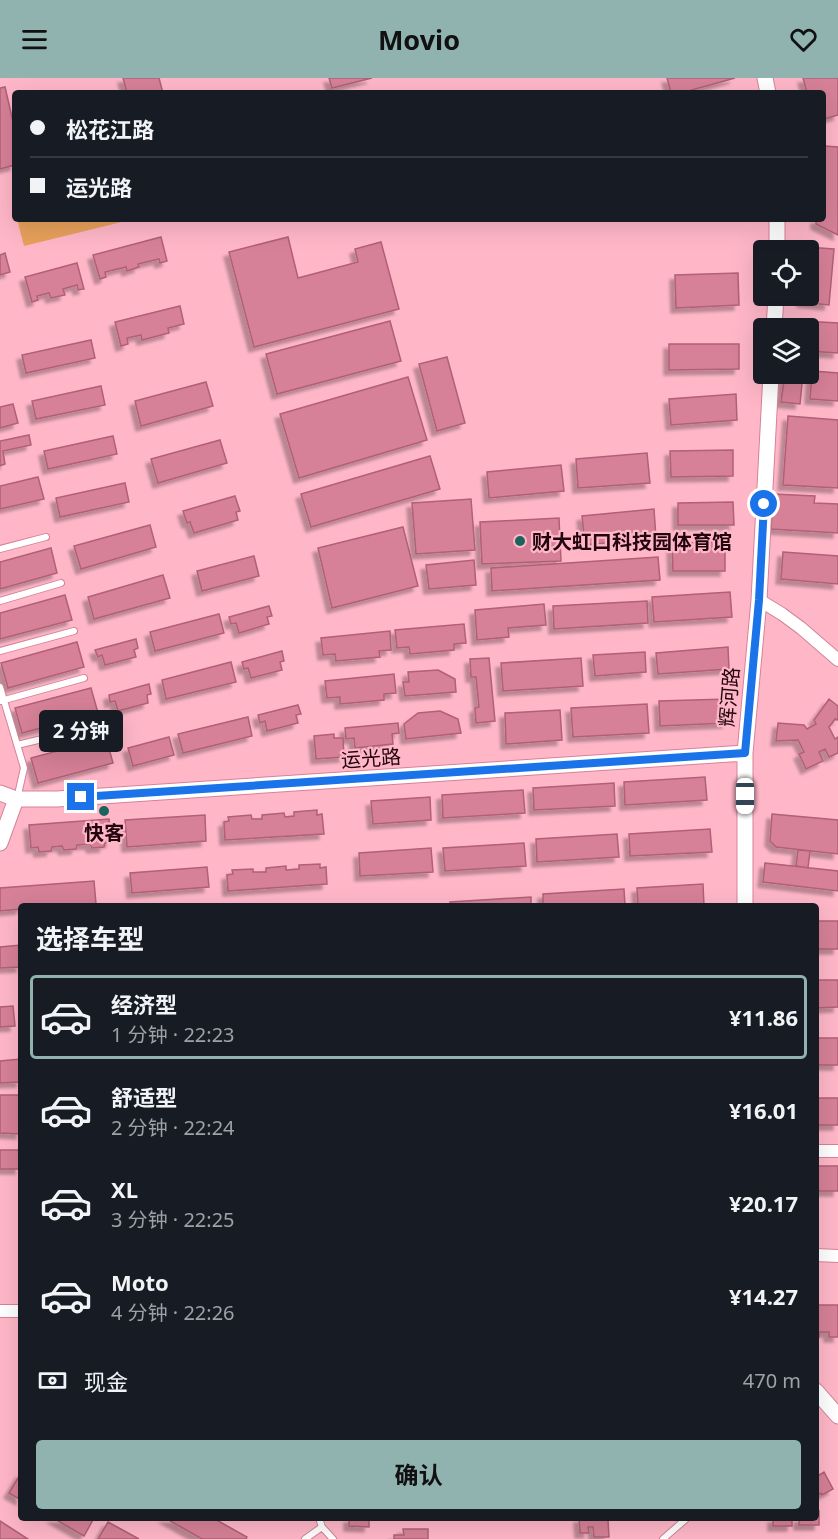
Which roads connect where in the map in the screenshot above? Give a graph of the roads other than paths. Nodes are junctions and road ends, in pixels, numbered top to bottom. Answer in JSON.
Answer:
{"nodes":[{"id":1,"x":777,"y":222,"type":"edge"},
{"id":2,"x":777,"y":240,"type":"edge"},
{"id":3,"x":770,"y":384,"type":"edge"},
{"id":4,"x":46,"y":537,"type":"dead end"},
{"id":5,"x":0,"y":549,"type":"edge"},
{"id":6,"x":61,"y":583,"type":"dead end"},
{"id":7,"x":759,"y":600,"type":"junction"},
{"id":8,"x":0,"y":601,"type":"edge"},
{"id":9,"x":74,"y":631,"type":"dead end"},
{"id":10,"x":0,"y":651,"type":"edge"},
{"id":11,"x":838,"y":660,"type":"edge"},
{"id":12,"x":84,"y":678,"type":"dead end"},
{"id":13,"x":0,"y":687,"type":"edge"},
{"id":14,"x":2,"y":700,"type":"edge"},
{"id":15,"x":97,"y":726,"type":"dead end"},
{"id":16,"x":17,"y":745,"type":"junction"},
{"id":17,"x":745,"y":753,"type":"junction"},
{"id":18,"x":0,"y":793,"type":"edge"},
{"id":19,"x":16,"y":799,"type":"junction"},
{"id":20,"x":0,"y":843,"type":"edge"},
{"id":21,"x":745,"y":903,"type":"edge"},
{"id":22,"x":819,"y":1151,"type":"edge"},
{"id":23,"x":838,"y":1151,"type":"edge"},
{"id":24,"x":819,"y":1255,"type":"edge"},
{"id":25,"x":838,"y":1256,"type":"edge"},
{"id":26,"x":0,"y":1311,"type":"edge"},
{"id":27,"x":18,"y":1311,"type":"edge"},
{"id":28,"x":819,"y":1400,"type":"edge"},
{"id":29,"x":838,"y":1416,"type":"edge"},
{"id":30,"x":320,"y":1521,"type":"edge"},
{"id":31,"x":684,"y":1521,"type":"edge"},
{"id":32,"x":322,"y":1527,"type":"junction"},
{"id":33,"x":305,"y":1539,"type":"edge"},
{"id":34,"x":333,"y":1539,"type":"edge"},
{"id":35,"x":663,"y":1539,"type":"edge"}],
"edges":[{"from":1,"to":2,"type":"street"},
{"from":3,"to":7,"type":"street","name":"辉河路"},
{"from":4,"to":5,"type":"lane"},
{"from":6,"to":8,"type":"lane"},
{"from":7,"to":11,"type":"street"},
{"from":7,"to":17,"type":"street","name":"辉河路"},
{"from":9,"to":10,"type":"lane"},
{"from":12,"to":14,"type":"lane"},
{"from":13,"to":14,"type":"lane"},
{"from":14,"to":16,"type":"lane"},
{"from":15,"to":16,"type":"lane"},
{"from":16,"to":19,"type":"lane"},
{"from":17,"to":19,"type":"street","name":"运光路"},
{"from":17,"to":21,"type":"street","name":"辉河路"},
{"from":18,"to":19,"type":"street","name":"运光路"},
{"from":19,"to":20,"type":"street"},
{"from":22,"to":23,"type":"street"},
{"from":24,"to":25,"type":"street"},
{"from":26,"to":27,"type":"street"},
{"from":28,"to":29,"type":"street"},
{"from":30,"to":32,"type":"lane"},
{"from":31,"to":35,"type":"lane"},
{"from":32,"to":33,"type":"lane"},
{"from":32,"to":34,"type":"lane"}]}
